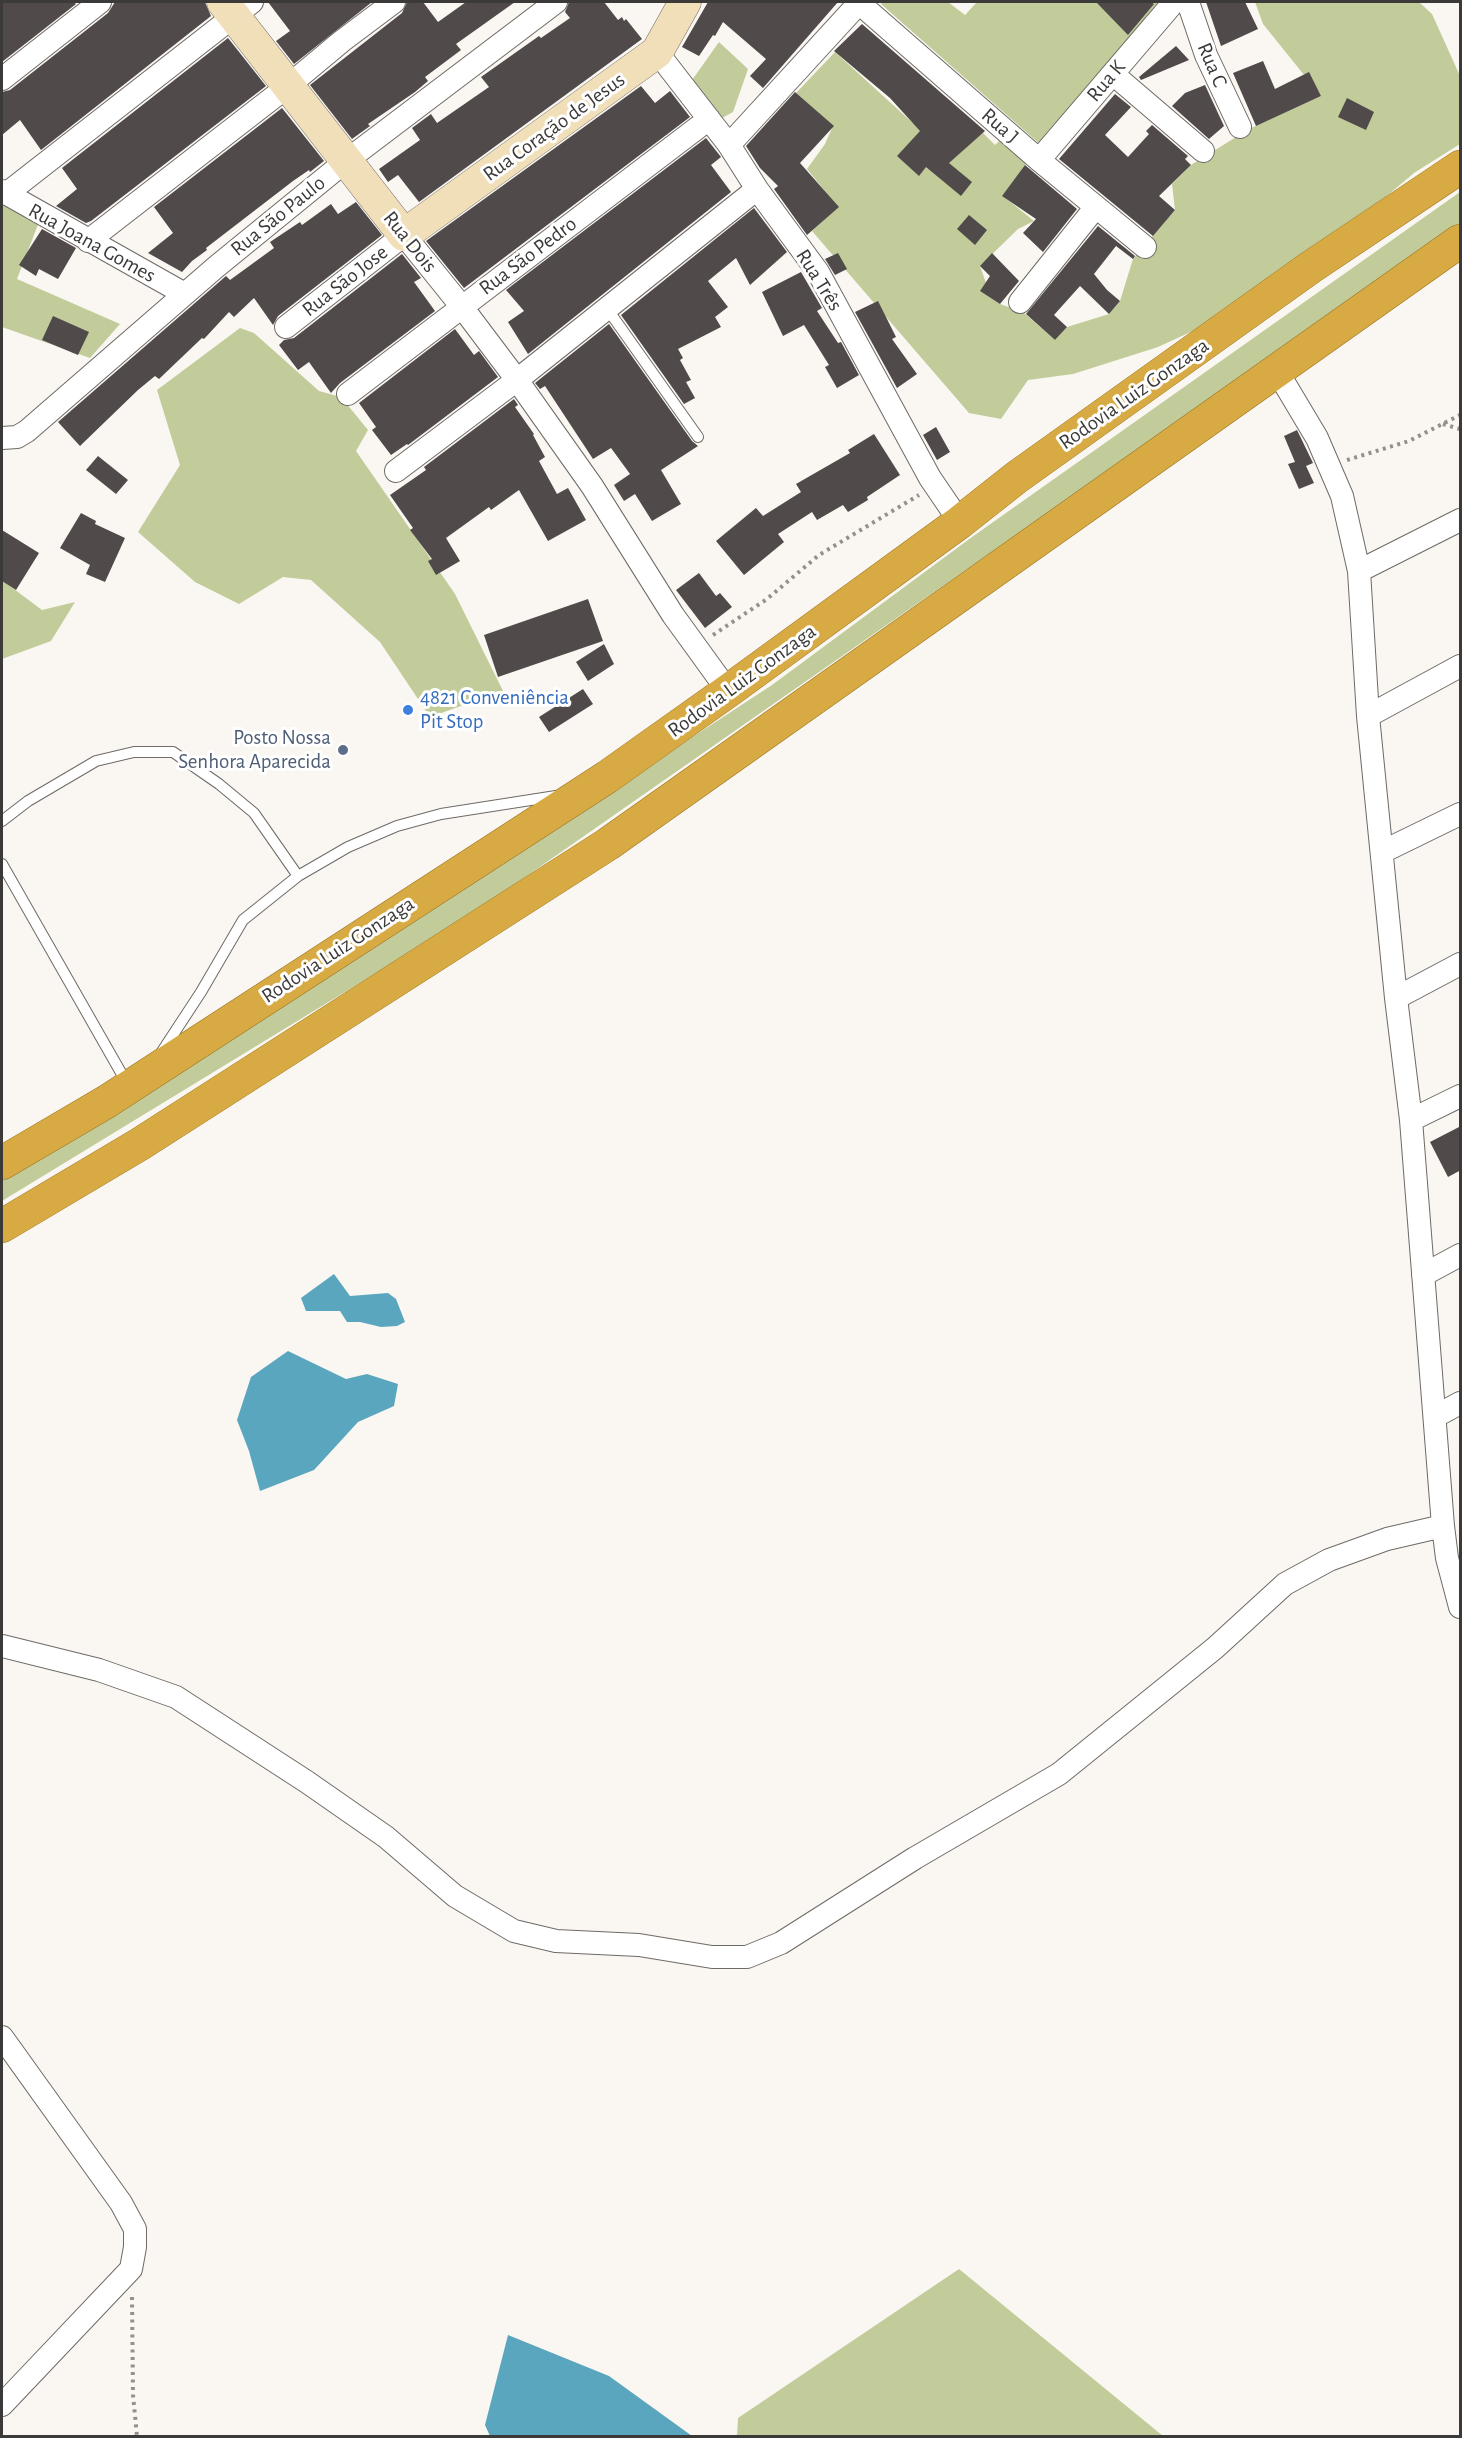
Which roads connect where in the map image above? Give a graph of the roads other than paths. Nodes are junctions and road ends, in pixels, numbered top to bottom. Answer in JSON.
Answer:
{"nodes":[{"id":1,"x":100,"y":2,"type":"edge"},
{"id":2,"x":394,"y":2,"type":"edge"},
{"id":3,"x":556,"y":2,"type":"edge"},
{"id":4,"x":685,"y":2,"type":"edge"},
{"id":5,"x":859,"y":2,"type":"edge"},
{"id":6,"x":1174,"y":2,"type":"edge"},
{"id":7,"x":1188,"y":2,"type":"edge"},
{"id":8,"x":236,"y":6,"type":"edge"},
{"id":9,"x":657,"y":52,"type":"junction"},
{"id":10,"x":1113,"y":74,"type":"junction"},
{"id":11,"x":2,"y":79,"type":"edge"},
{"id":12,"x":288,"y":86,"type":"junction"},
{"id":13,"x":709,"y":119,"type":"junction"},
{"id":14,"x":1240,"y":127,"type":"dead end"},
{"id":15,"x":729,"y":145,"type":"junction"},
{"id":16,"x":1203,"y":151,"type":"dead end"},
{"id":17,"x":1039,"y":160,"type":"junction"},
{"id":18,"x":346,"y":161,"type":"junction"},
{"id":19,"x":1461,"y":167,"type":"edge"},
{"id":20,"x":758,"y":189,"type":"junction"},
{"id":21,"x":4,"y":192,"type":"edge"},
{"id":22,"x":1095,"y":208,"type":"junction"},
{"id":23,"x":404,"y":235,"type":"junction"},
{"id":24,"x":88,"y":241,"type":"junction"},
{"id":25,"x":1461,"y":241,"type":"edge"},
{"id":26,"x":1145,"y":247,"type":"dead end"},
{"id":27,"x":183,"y":293,"type":"junction"},
{"id":28,"x":1020,"y":302,"type":"dead end"},
{"id":29,"x":462,"y":307,"type":"junction"},
{"id":30,"x":606,"y":307,"type":"junction"},
{"id":31,"x":286,"y":327,"type":"dead end"},
{"id":32,"x":1276,"y":371,"type":"junction"},
{"id":33,"x":517,"y":380,"type":"junction"},
{"id":34,"x":348,"y":394,"type":"dead end"},
{"id":35,"x":698,"y":437,"type":"dead end"},
{"id":36,"x":4,"y":438,"type":"edge"},
{"id":37,"x":396,"y":471,"type":"dead end"},
{"id":38,"x":1461,"y":520,"type":"edge"},
{"id":39,"x":960,"y":522,"type":"junction"},
{"id":40,"x":1359,"y":571,"type":"junction"},
{"id":41,"x":1461,"y":666,"type":"edge"},
{"id":42,"x":728,"y":692,"type":"junction"},
{"id":43,"x":1368,"y":716,"type":"junction"},
{"id":44,"x":607,"y":777,"type":"junction"},
{"id":45,"x":1461,"y":814,"type":"edge"},
{"id":46,"x":2,"y":821,"type":"edge"},
{"id":47,"x":1382,"y":852,"type":"junction"},
{"id":48,"x":2,"y":864,"type":"edge"},
{"id":49,"x":298,"y":876,"type":"junction"},
{"id":50,"x":1461,"y":964,"type":"edge"},
{"id":51,"x":1396,"y":998,"type":"junction"},
{"id":52,"x":139,"y":1079,"type":"junction"},
{"id":53,"x":1461,"y":1095,"type":"edge"},
{"id":54,"x":1411,"y":1120,"type":"junction"},
{"id":55,"x":2,"y":1163,"type":"edge"},
{"id":56,"x":2,"y":1226,"type":"edge"},
{"id":57,"x":1461,"y":1255,"type":"edge"},
{"id":58,"x":1423,"y":1275,"type":"junction"},
{"id":59,"x":1461,"y":1403,"type":"edge"},
{"id":60,"x":1436,"y":1416,"type":"junction"},
{"id":61,"x":1443,"y":1526,"type":"junction"},
{"id":62,"x":1454,"y":1555,"type":"edge"},
{"id":63,"x":1461,"y":1607,"type":"edge"},
{"id":64,"x":2,"y":1646,"type":"edge"},
{"id":65,"x":2,"y":2037,"type":"edge"},
{"id":66,"x":2,"y":2405,"type":"edge"}],
"edges":[{"from":1,"to":11,"type":"street"},
{"from":2,"to":12,"type":"street"},
{"from":3,"to":18,"type":"street","name":"Rua São Paulo"},
{"from":4,"to":9,"type":"main road","name":"Rua Coração de Jesus"},
{"from":5,"to":15,"type":"street"},
{"from":5,"to":17,"type":"street","name":"Rua J"},
{"from":6,"to":10,"type":"street","name":"Rua K"},
{"from":7,"to":14,"type":"street","name":"Rua C"},
{"from":8,"to":12,"type":"main road","name":"Rua Dois"},
{"from":8,"to":21,"type":"street"},
{"from":9,"to":13,"type":"street","name":"Rua Três"},
{"from":9,"to":23,"type":"main road","name":"Rua Coração de Jesus"},
{"from":10,"to":16,"type":"street"},
{"from":10,"to":17,"type":"street","name":"Rua K"},
{"from":12,"to":18,"type":"main road","name":"Rua Dois"},
{"from":12,"to":24,"type":"street"},
{"from":13,"to":15,"type":"street","name":"Rua Três"},
{"from":13,"to":29,"type":"street","name":"Rua São Pedro"},
{"from":15,"to":20,"type":"street","name":"Rua Três"},
{"from":17,"to":22,"type":"street","name":"Rua J"},
{"from":18,"to":23,"type":"main road","name":"Rua Dois"},
{"from":18,"to":27,"type":"street","name":"Rua São Paulo"},
{"from":19,"to":39,"type":"highway","name":"Rodovia Luiz Gonzaga"},
{"from":20,"to":30,"type":"street"},
{"from":20,"to":39,"type":"street","name":"Rua Três"},
{"from":21,"to":24,"type":"street","name":"Rua Joana Gomes"},
{"from":22,"to":26,"type":"street","name":"Rua J"},
{"from":22,"to":28,"type":"street"},
{"from":23,"to":29,"type":"street","name":"Rua Dois"},
{"from":23,"to":31,"type":"street","name":"Rua São Jose"},
{"from":24,"to":27,"type":"street","name":"Rua Joana Gomes"},
{"from":25,"to":32,"type":"highway"},
{"from":27,"to":36,"type":"street","name":"Rua São Paulo"},
{"from":29,"to":33,"type":"street","name":"Rua Dois"},
{"from":29,"to":34,"type":"street","name":"Rua São Pedro"},
{"from":30,"to":33,"type":"street"},
{"from":30,"to":35,"type":"lane"},
{"from":32,"to":40,"type":"street"},
{"from":32,"to":56,"type":"highway"},
{"from":33,"to":37,"type":"street"},
{"from":33,"to":42,"type":"street","name":"Rua Dois"},
{"from":38,"to":40,"type":"street"},
{"from":39,"to":42,"type":"highway","name":"Rodovia Luiz Gonzaga"},
{"from":40,"to":43,"type":"street"},
{"from":41,"to":43,"type":"street"},
{"from":42,"to":44,"type":"highway","name":"Rodovia Luiz Gonzaga"},
{"from":43,"to":47,"type":"street"},
{"from":44,"to":49,"type":"lane"},
{"from":44,"to":52,"type":"highway","name":"Rodovia Luiz Gonzaga"},
{"from":45,"to":47,"type":"street"},
{"from":46,"to":49,"type":"lane"},
{"from":47,"to":51,"type":"street"},
{"from":48,"to":52,"type":"lane"},
{"from":49,"to":52,"type":"lane"},
{"from":50,"to":51,"type":"street"},
{"from":51,"to":54,"type":"street"},
{"from":52,"to":55,"type":"highway","name":"Rodovia Luiz Gonzaga"},
{"from":53,"to":54,"type":"street"},
{"from":54,"to":58,"type":"street"},
{"from":57,"to":58,"type":"street"},
{"from":58,"to":60,"type":"street"},
{"from":59,"to":60,"type":"street"},
{"from":60,"to":61,"type":"street"},
{"from":61,"to":62,"type":"street"},
{"from":61,"to":64,"type":"street"},
{"from":62,"to":63,"type":"street"},
{"from":65,"to":66,"type":"street"}]}
